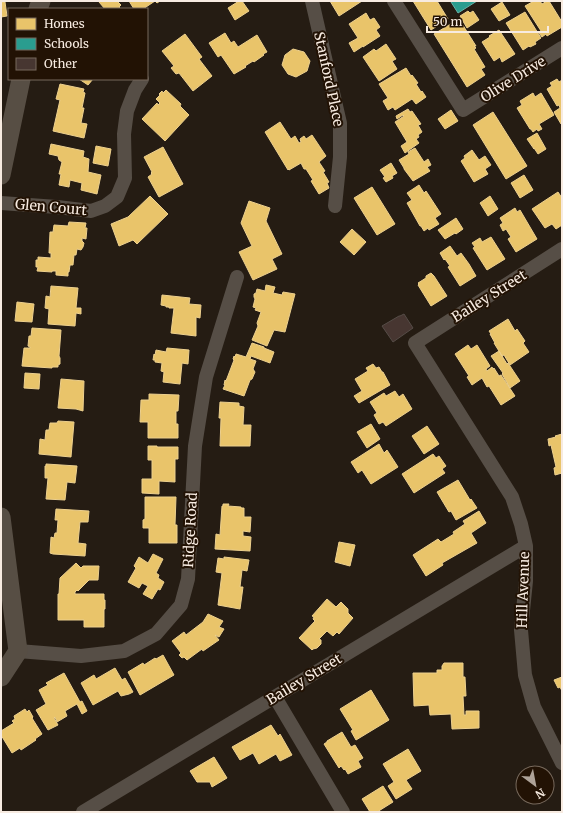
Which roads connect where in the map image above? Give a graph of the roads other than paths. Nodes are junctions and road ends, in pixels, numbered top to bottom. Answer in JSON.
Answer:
{"nodes":[{"id":1,"x":312,"y":1,"type":"edge"},
{"id":2,"x":394,"y":1,"type":"edge"},
{"id":3,"x":562,"y":48,"type":"edge"},
{"id":4,"x":21,"y":80,"type":"edge"},
{"id":5,"x":141,"y":80,"type":"edge"},
{"id":6,"x":1,"y":175,"type":"edge"},
{"id":7,"x":1,"y":203,"type":"edge"},
{"id":8,"x":335,"y":206,"type":"dead end"},
{"id":9,"x":562,"y":249,"type":"edge"},
{"id":10,"x":237,"y":277,"type":"dead end"},
{"id":11,"x":415,"y":342,"type":"joint"},
{"id":12,"x":1,"y":517,"type":"edge"},
{"id":13,"x":526,"y":546,"type":"junction"},
{"id":14,"x":18,"y":651,"type":"junction"},
{"id":15,"x":1,"y":677,"type":"edge"},
{"id":16,"x":275,"y":697,"type":"junction"},
{"id":17,"x":562,"y":763,"type":"edge"},
{"id":18,"x":83,"y":812,"type":"edge"},
{"id":19,"x":343,"y":812,"type":"edge"}],
"edges":[{"from":1,"to":8,"type":"street","name":"Stanford Place"},
{"from":2,"to":3,"type":"street","name":"Olive Drive"},
{"from":4,"to":6,"type":"street"},
{"from":5,"to":7,"type":"street","name":"Glen Court"},
{"from":9,"to":11,"type":"street","name":"Bailey Street"},
{"from":10,"to":14,"type":"street","name":"Ridge Road"},
{"from":11,"to":13,"type":"street","name":"Hill Avenue"},
{"from":12,"to":14,"type":"street"},
{"from":13,"to":16,"type":"street","name":"Bailey Street"},
{"from":13,"to":17,"type":"street","name":"Hill Avenue"},
{"from":14,"to":15,"type":"street"},
{"from":16,"to":18,"type":"street","name":"Bailey Street"},
{"from":16,"to":19,"type":"street"}]}
